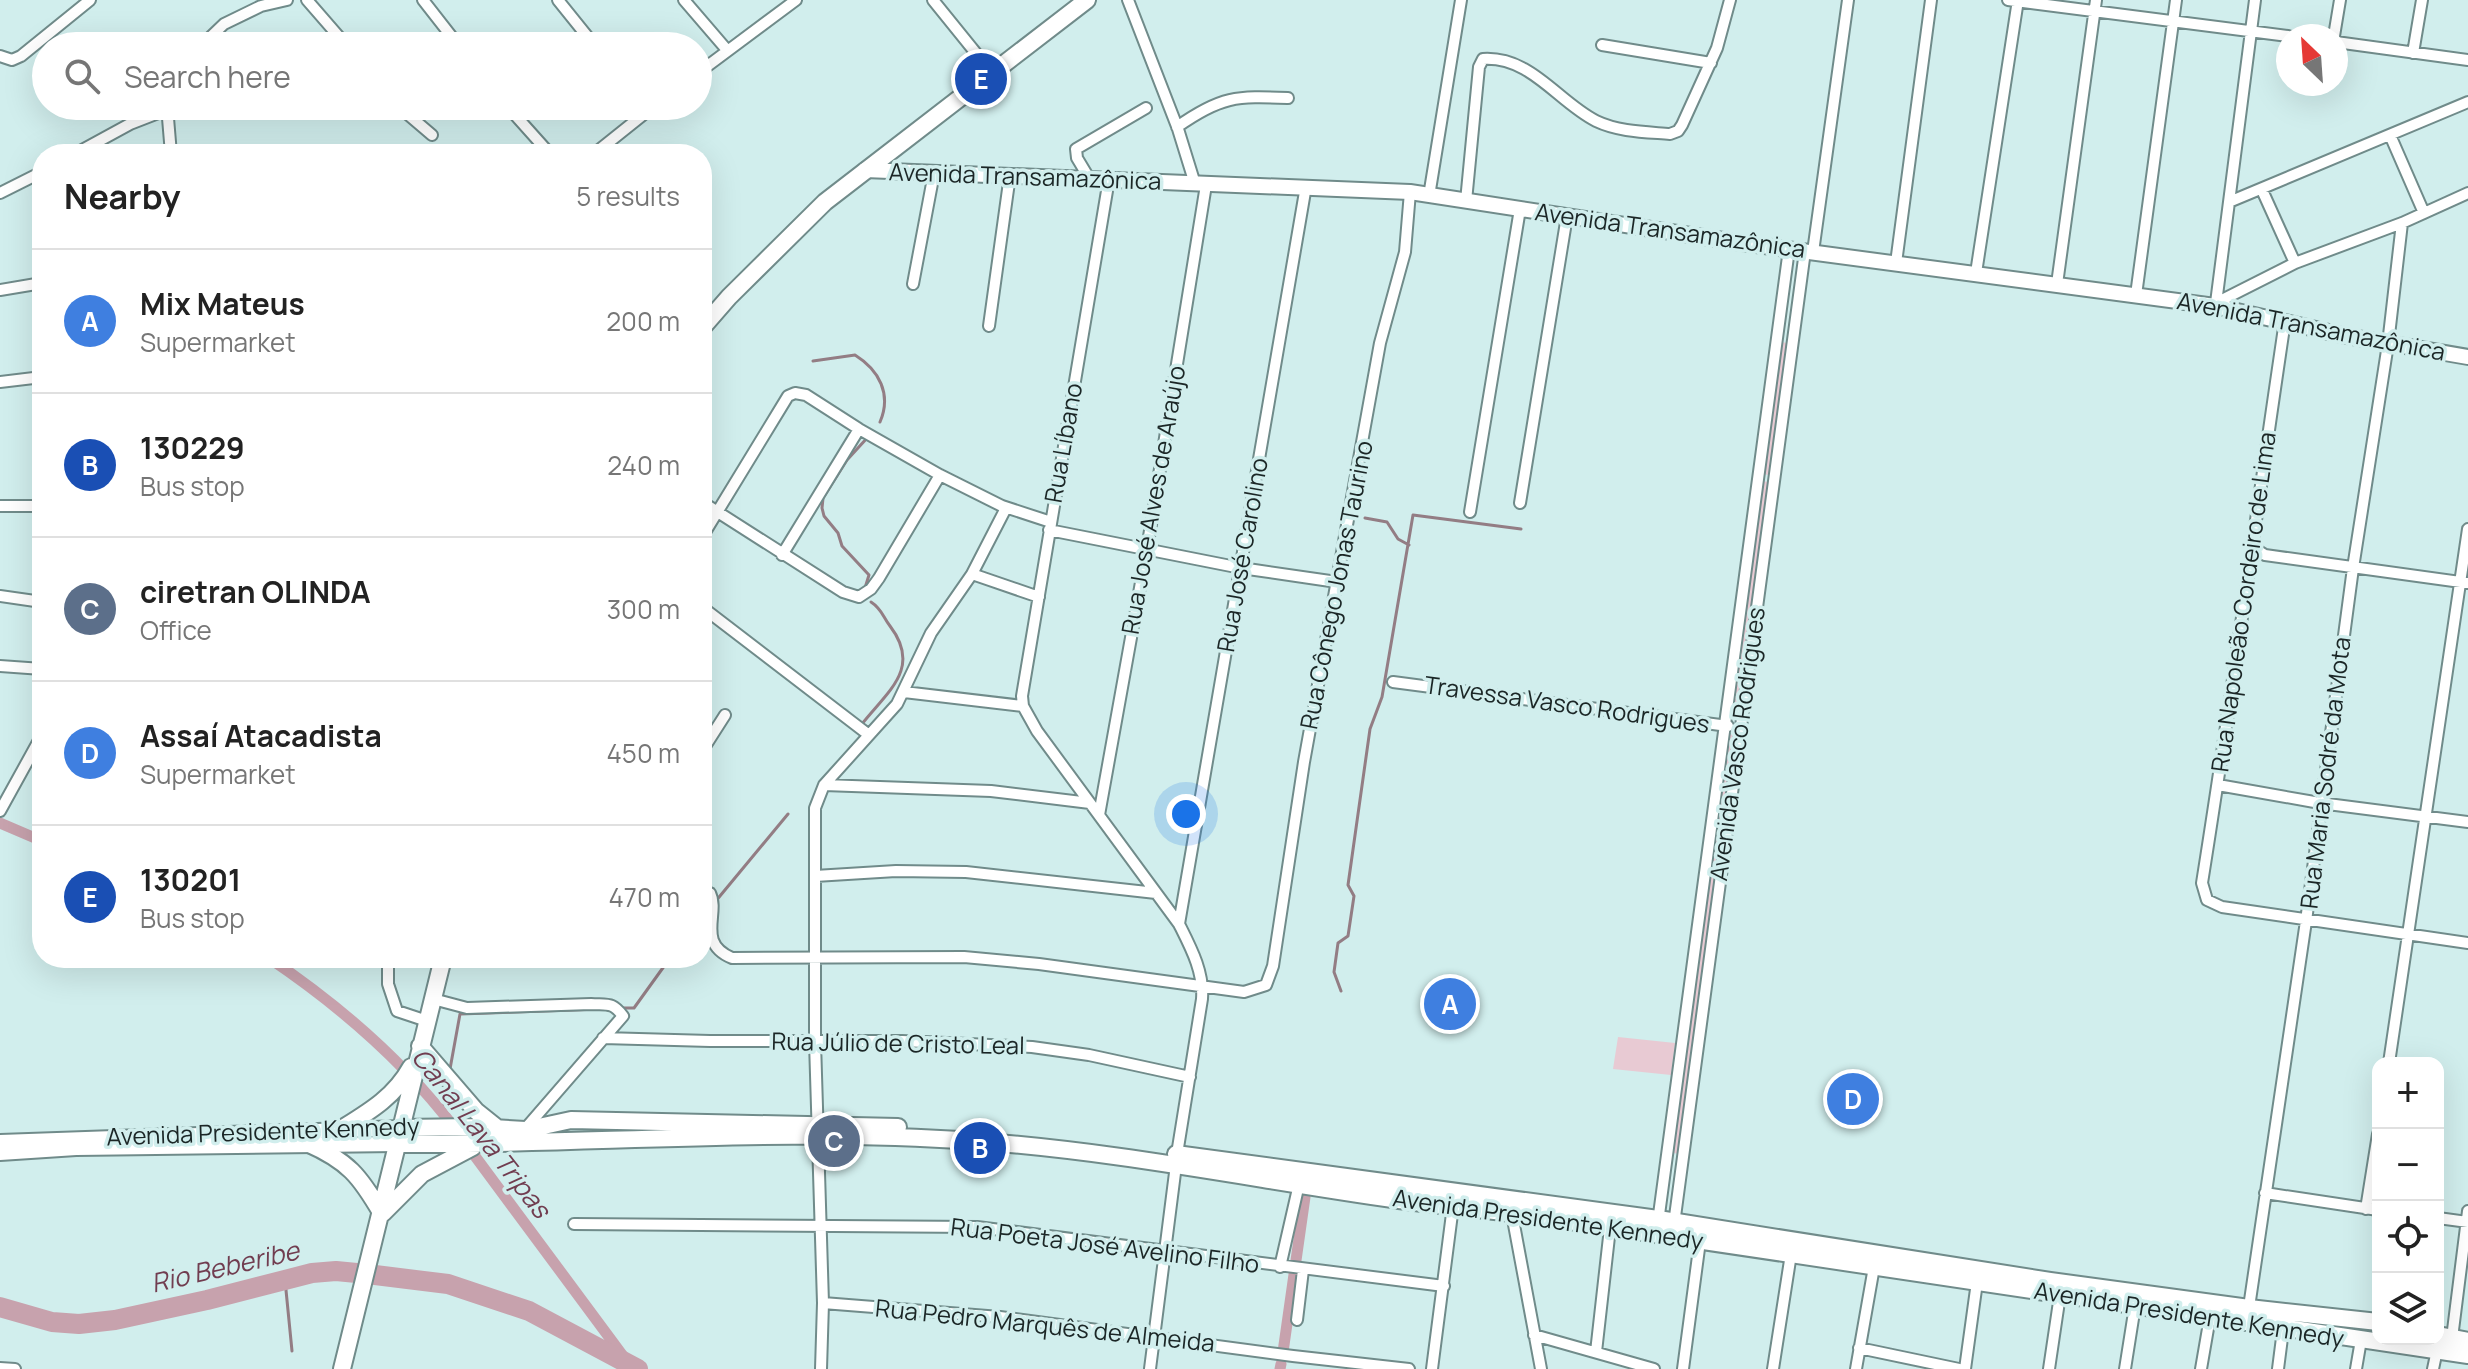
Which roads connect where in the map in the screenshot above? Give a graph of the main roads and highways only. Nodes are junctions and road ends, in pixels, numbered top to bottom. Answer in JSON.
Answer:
{"nodes":[{"id":1,"x":1087,"y":0,"type":"edge"},
{"id":2,"x":712,"y":317,"type":"edge"},
{"id":3,"x":441,"y":968,"type":"edge"},
{"id":4,"x":419,"y":1053,"type":"junction"},
{"id":5,"x":408,"y":1082,"type":"junction"},
{"id":6,"x":501,"y":1130,"type":"junction"},
{"id":7,"x":818,"y":1130,"type":"junction"},
{"id":8,"x":338,"y":1131,"type":"road end"},
{"id":9,"x":399,"y":1136,"type":"junction"},
{"id":10,"x":528,"y":1137,"type":"junction"},
{"id":11,"x":307,"y":1143,"type":"road end"},
{"id":12,"x":452,"y":1149,"type":"junction"},
{"id":13,"x":1177,"y":1159,"type":"junction"},
{"id":14,"x":382,"y":1214,"type":"junction"},
{"id":15,"x":1666,"y":1228,"type":"junction"},
{"id":16,"x":2248,"y":1316,"type":"junction"},
{"id":17,"x":2372,"y":1322,"type":"edge"},
{"id":18,"x":2449,"y":1341,"type":"edge"},
{"id":19,"x":2468,"y":1355,"type":"edge"},
{"id":20,"x":344,"y":1362,"type":"edge"}],
"edges":[{"from":1,"to":2,"type":"main road"},
{"from":3,"to":4,"type":"main road"},
{"from":4,"to":5,"type":"main road"},
{"from":4,"to":6,"type":"main road"},
{"from":5,"to":8,"type":"main road"},
{"from":5,"to":9,"type":"main road"},
{"from":6,"to":9,"type":"main road","name":"Avenida Presidente Kennedy"},
{"from":6,"to":10,"type":"main road","name":"Avenida Presidente Kennedy"},
{"from":7,"to":10,"type":"main road","name":"Avenida Presidente Kennedy"},
{"from":7,"to":10,"type":"main road","name":"Avenida Presidente Kennedy"},
{"from":7,"to":13,"type":"main road","name":"Avenida Presidente Kennedy"},
{"from":9,"to":12,"type":"main road","name":"Avenida Presidente Kennedy"},
{"from":9,"to":14,"type":"main road"},
{"from":10,"to":12,"type":"main road","name":"Avenida Presidente Kennedy"},
{"from":11,"to":14,"type":"main road"},
{"from":12,"to":14,"type":"main road"},
{"from":13,"to":15,"type":"main road","name":"Avenida Presidente Kennedy"},
{"from":13,"to":15,"type":"main road","name":"Avenida Presidente Kennedy"},
{"from":14,"to":20,"type":"main road"},
{"from":15,"to":16,"type":"main road","name":"Avenida Presidente Kennedy"},
{"from":15,"to":16,"type":"main road","name":"Avenida Presidente Kennedy"},
{"from":16,"to":17,"type":"main road","name":"Avenida Presidente Kennedy"},
{"from":16,"to":18,"type":"main road","name":"Avenida Presidente Kennedy"},
{"from":18,"to":19,"type":"main road","name":"Avenida Presidente Kennedy"}]}
